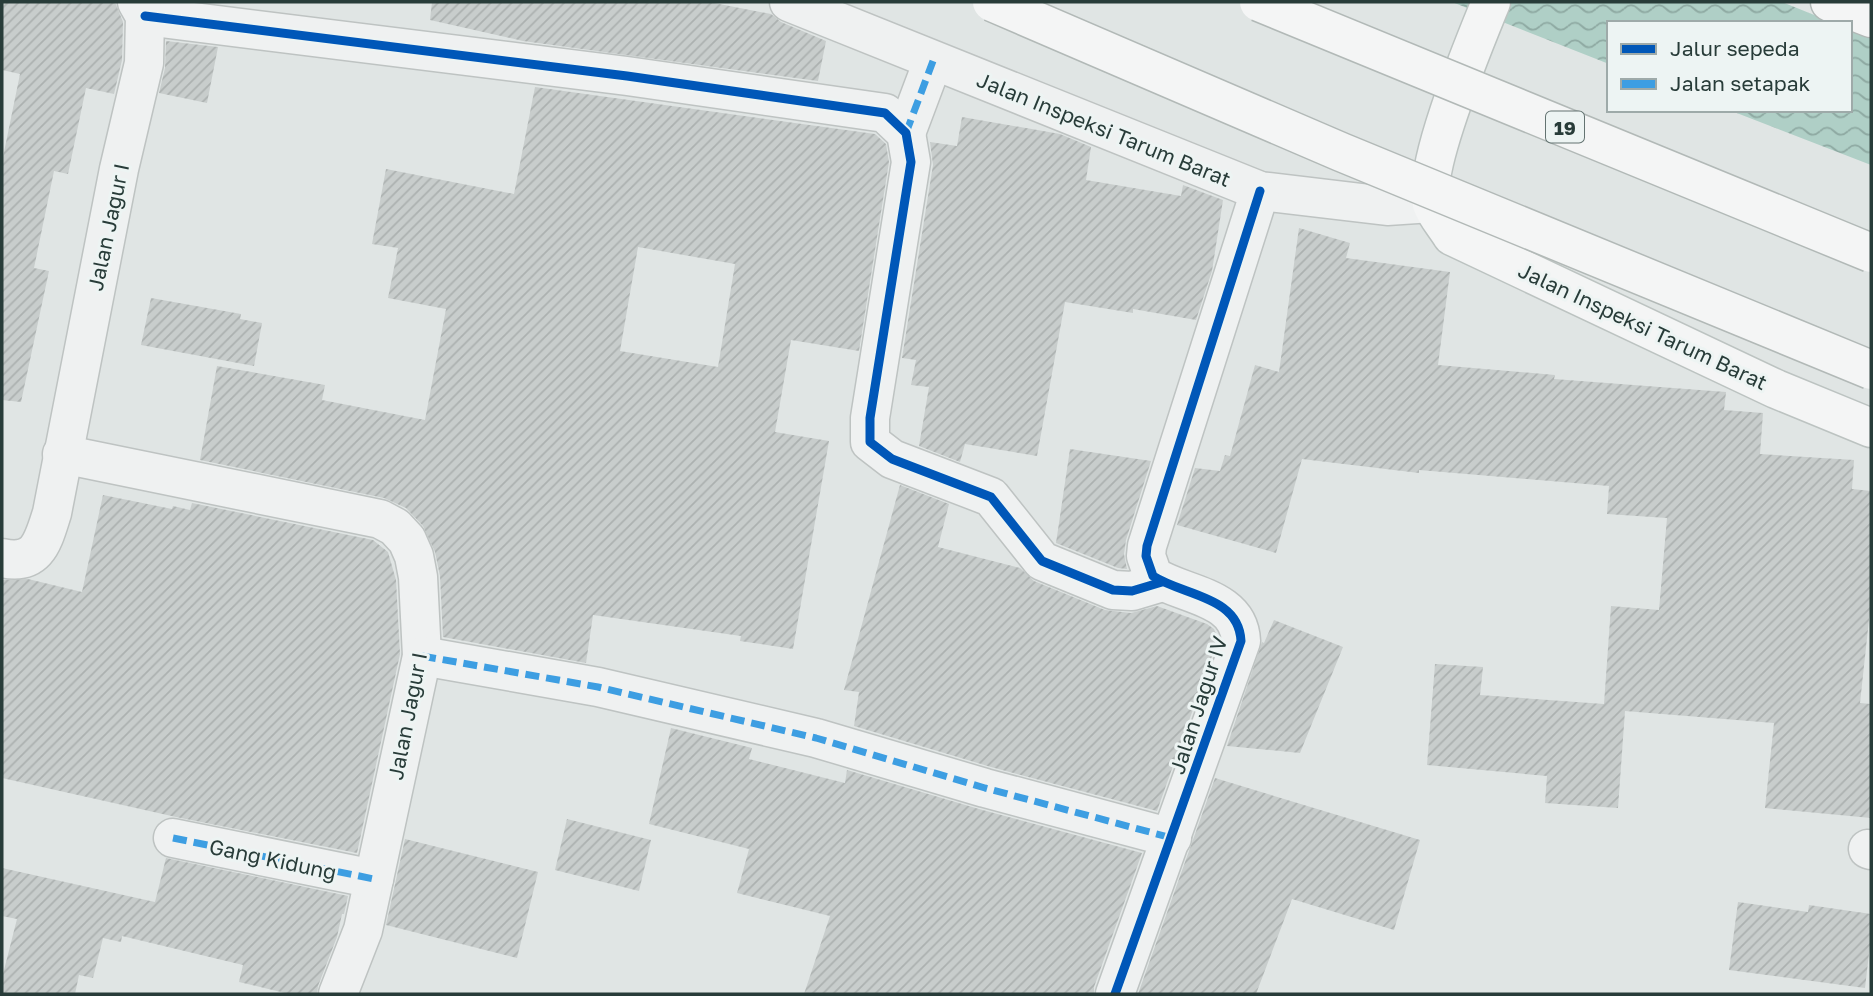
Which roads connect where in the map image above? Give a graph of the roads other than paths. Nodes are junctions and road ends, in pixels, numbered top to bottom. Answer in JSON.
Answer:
{"nodes":[{"id":1,"x":789,"y":2,"type":"edge"},
{"id":2,"x":992,"y":2,"type":"edge"},
{"id":3,"x":1259,"y":2,"type":"edge"},
{"id":4,"x":1491,"y":2,"type":"edge"},
{"id":5,"x":1830,"y":2,"type":"edge"},
{"id":6,"x":141,"y":9,"type":"edge"},
{"id":7,"x":1871,"y":18,"type":"edge"},
{"id":8,"x":933,"y":61,"type":"junction"},
{"id":9,"x":906,"y":133,"type":"junction"},
{"id":10,"x":1259,"y":191,"type":"junction"},
{"id":11,"x":1432,"y":203,"type":"junction"},
{"id":12,"x":1871,"y":253,"type":"edge"},
{"id":13,"x":1871,"y":370,"type":"edge"},
{"id":14,"x":1871,"y":428,"type":"edge"},
{"id":15,"x":62,"y":454,"type":"junction"},
{"id":16,"x":2,"y":558,"type":"edge"},
{"id":17,"x":1162,"y":582,"type":"junction"},
{"id":18,"x":422,"y":656,"type":"junction"},
{"id":19,"x":173,"y":838,"type":"dead end"},
{"id":20,"x":1172,"y":838,"type":"junction"},
{"id":21,"x":374,"y":879,"type":"junction"},
{"id":22,"x":338,"y":994,"type":"edge"},
{"id":23,"x":1115,"y":994,"type":"edge"}],
"edges":[{"from":1,"to":8,"type":"street","name":"Jalan Inspeksi Tarum Barat"},
{"from":2,"to":13,"type":"main road","bridge":true},
{"from":3,"to":12,"type":"main road","number":"19","bridge":true},
{"from":4,"to":11,"type":"main road"},
{"from":5,"to":7,"type":"main road"},
{"from":6,"to":9,"type":"street"},
{"from":6,"to":15,"type":"street","name":"Jalan Jagur I"},
{"from":8,"to":9,"type":"street"},
{"from":8,"to":10,"type":"street","name":"Jalan Inspeksi Tarum Barat"},
{"from":9,"to":17,"type":"street"},
{"from":10,"to":11,"type":"street","name":"Jalan Inspeksi Tarum Barat"},
{"from":10,"to":17,"type":"street"},
{"from":11,"to":14,"type":"main road","name":"Jalan Inspeksi Tarum Barat"},
{"from":15,"to":16,"type":"street","name":"Jalan Jagur I"},
{"from":15,"to":18,"type":"street","name":"Jalan Jagur I"},
{"from":17,"to":20,"type":"street","name":"Jalan Jagur IV"},
{"from":18,"to":20,"type":"street"},
{"from":18,"to":21,"type":"street","name":"Jalan Jagur I"},
{"from":19,"to":21,"type":"street","name":"Gang Kidung"},
{"from":20,"to":23,"type":"street","name":"Jalan Jagur IV"},
{"from":21,"to":22,"type":"street","name":"Jalan Jagur I"}]}
